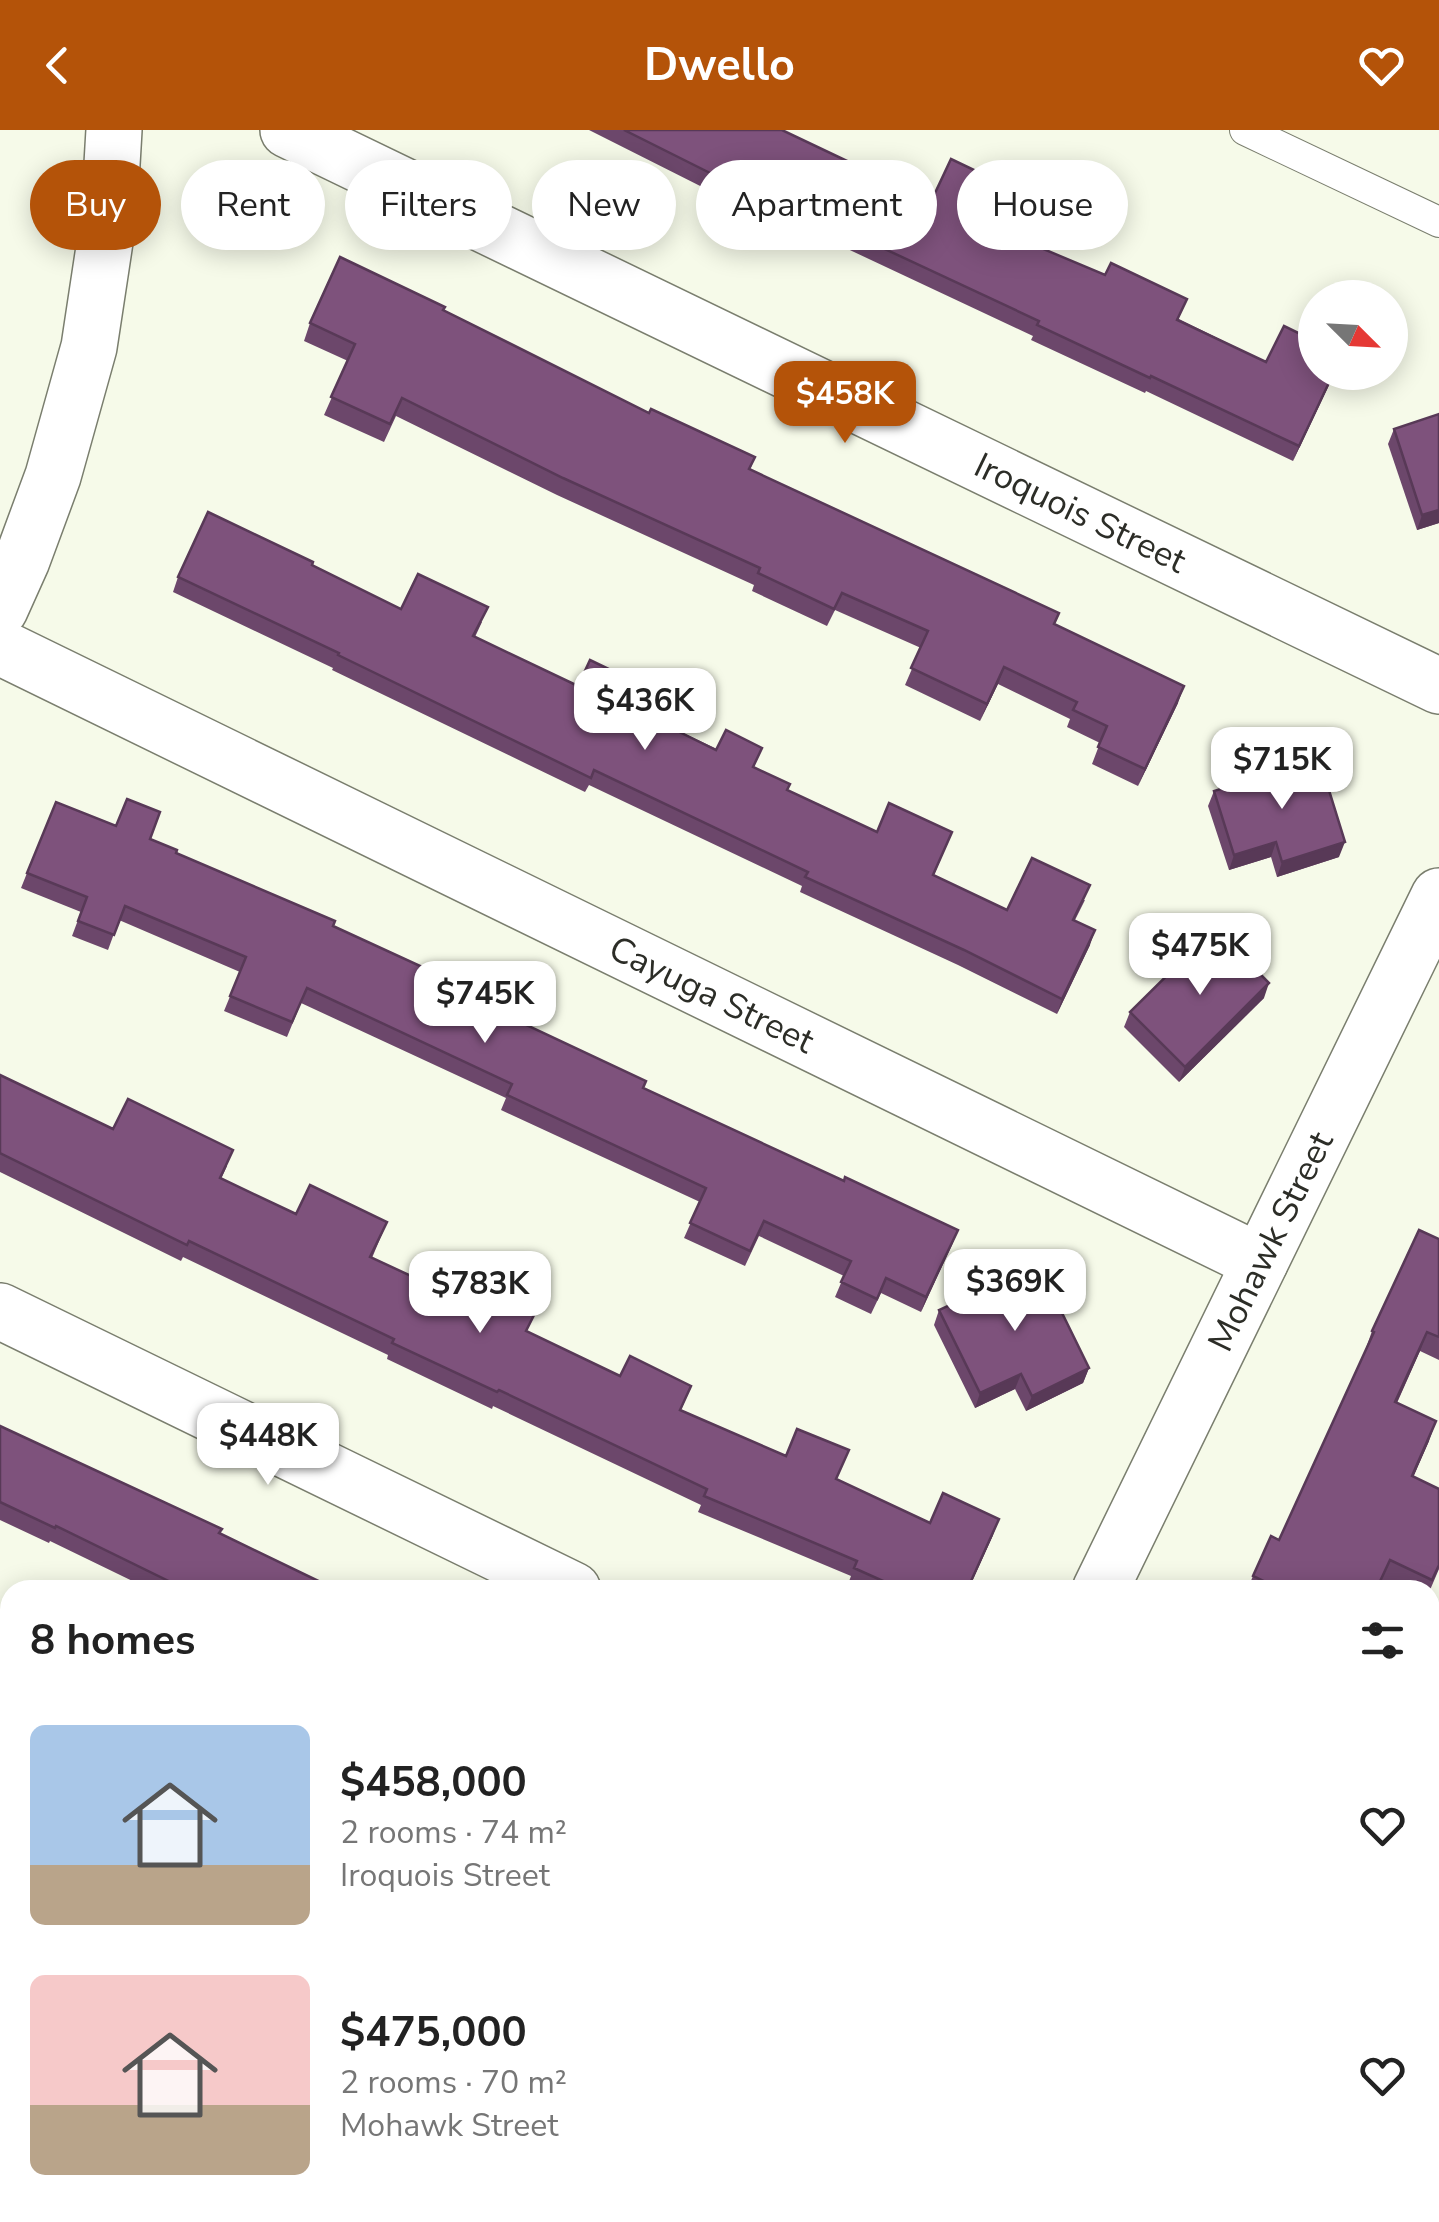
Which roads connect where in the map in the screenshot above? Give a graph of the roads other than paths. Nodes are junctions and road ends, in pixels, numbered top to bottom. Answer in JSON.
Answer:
{"nodes":[{"id":1,"x":114,"y":130,"type":"edge"},
{"id":2,"x":288,"y":130,"type":"edge"},
{"id":3,"x":1245,"y":130,"type":"edge"},
{"id":4,"x":1439,"y":222,"type":"edge"},
{"id":5,"x":0,"y":609,"type":"edge"},
{"id":6,"x":0,"y":647,"type":"edge"},
{"id":7,"x":1439,"y":686,"type":"edge"},
{"id":8,"x":1433,"y":924,"type":"edge"},
{"id":9,"x":1260,"y":1262,"type":"junction"},
{"id":10,"x":0,"y":1310,"type":"edge"},
{"id":11,"x":553,"y":1580,"type":"edge"},
{"id":12,"x":1105,"y":1580,"type":"edge"}],
"edges":[{"from":1,"to":5,"type":"street"},
{"from":2,"to":7,"type":"street","name":"Iroquois Street"},
{"from":3,"to":4,"type":"lane"},
{"from":6,"to":9,"type":"street","name":"Cayuga Street"},
{"from":8,"to":9,"type":"street","name":"Mohawk Street"},
{"from":9,"to":12,"type":"street","name":"Mohawk Street"},
{"from":10,"to":11,"type":"street"}]}
